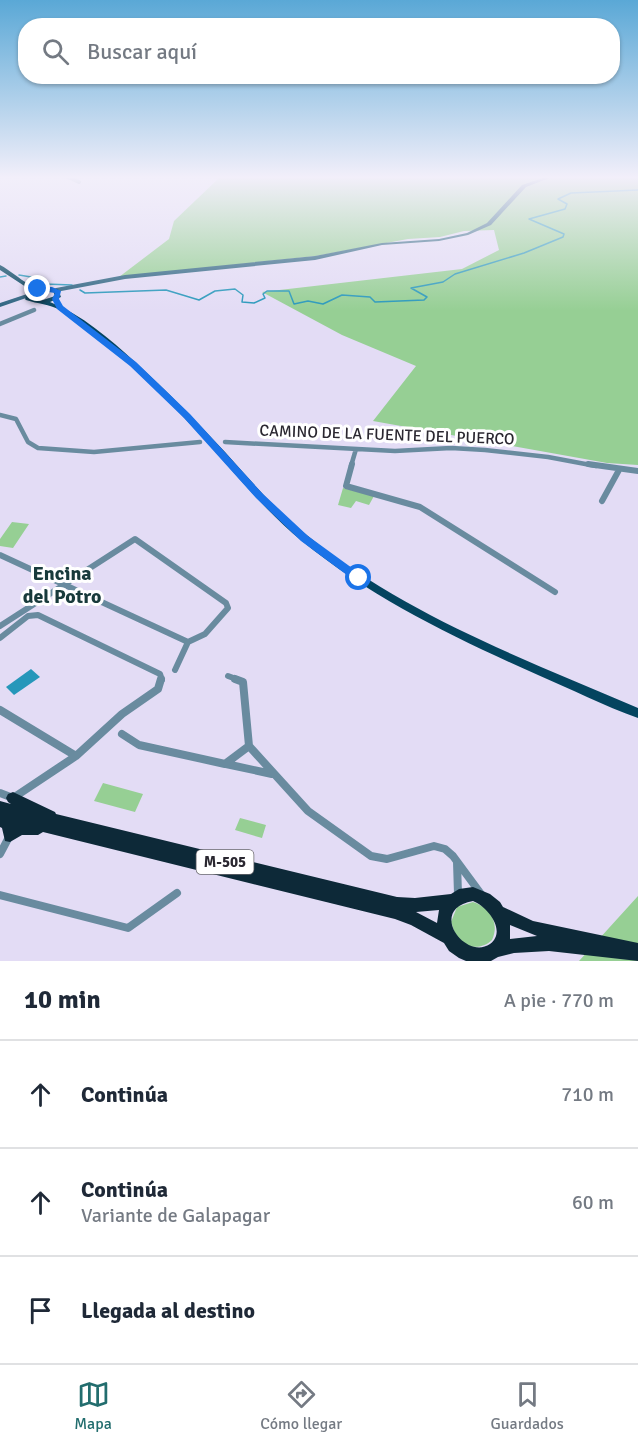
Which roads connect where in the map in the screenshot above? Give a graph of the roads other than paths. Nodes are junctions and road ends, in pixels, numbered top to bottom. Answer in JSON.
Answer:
{"nodes":[{"id":1,"x":491,"y":222,"type":"edge"},
{"id":2,"x":0,"y":267,"type":"edge"},
{"id":3,"x":29,"y":294,"type":"junction"},
{"id":4,"x":58,"y":298,"type":"junction"},
{"id":5,"x":45,"y":302,"type":"joint"},
{"id":6,"x":0,"y":305,"type":"edge"},
{"id":7,"x":34,"y":310,"type":"dead end"},
{"id":8,"x":0,"y":324,"type":"edge"},
{"id":9,"x":0,"y":415,"type":"edge"},
{"id":10,"x":200,"y":442,"type":"dead end"},
{"id":11,"x":225,"y":442,"type":"dead end"},
{"id":12,"x":357,"y":449,"type":"junction"},
{"id":13,"x":619,"y":470,"type":"junction"},
{"id":14,"x":638,"y":471,"type":"edge"},
{"id":15,"x":602,"y":501,"type":"dead end"},
{"id":16,"x":135,"y":539,"type":"joint"},
{"id":17,"x":0,"y":555,"type":"edge"},
{"id":18,"x":63,"y":584,"type":"junction"},
{"id":19,"x":555,"y":592,"type":"dead end"},
{"id":20,"x":0,"y":626,"type":"edge"},
{"id":21,"x":0,"y":638,"type":"edge"},
{"id":22,"x":188,"y":642,"type":"junction"},
{"id":23,"x":175,"y":670,"type":"dead end"},
{"id":24,"x":228,"y":676,"type":"dead end"},
{"id":25,"x":0,"y":710,"type":"edge"},
{"id":26,"x":638,"y":713,"type":"edge"},
{"id":27,"x":122,"y":734,"type":"dead end"},
{"id":28,"x":249,"y":746,"type":"junction"},
{"id":29,"x":76,"y":756,"type":"junction"},
{"id":30,"x":225,"y":764,"type":"junction"},
{"id":31,"x":274,"y":774,"type":"junction"},
{"id":32,"x":6,"y":795,"type":"edge"},
{"id":33,"x":0,"y":807,"type":"edge"},
{"id":34,"x":0,"y":815,"type":"edge"},
{"id":35,"x":0,"y":820,"type":"edge"},
{"id":36,"x":57,"y":821,"type":"junction"},
{"id":37,"x":79,"y":834,"type":"junction"},
{"id":38,"x":10,"y":836,"type":"junction"},
{"id":39,"x":0,"y":854,"type":"edge"},
{"id":40,"x":456,"y":857,"type":"junction"},
{"id":41,"x":177,"y":893,"type":"dead end"},
{"id":42,"x":0,"y":895,"type":"edge"},
{"id":43,"x":484,"y":897,"type":"junction"},
{"id":44,"x":454,"y":899,"type":"junction"},
{"id":45,"x":500,"y":913,"type":"junction"},
{"id":46,"x":448,"y":937,"type":"junction"},
{"id":47,"x":496,"y":950,"type":"junction"},
{"id":48,"x":638,"y":952,"type":"edge"}],
"edges":[{"from":1,"to":4,"type":"main road"},
{"from":2,"to":3,"type":"main road"},
{"from":3,"to":4,"type":"main road"},
{"from":3,"to":5,"type":"main road"},
{"from":3,"to":6,"type":"main road"},
{"from":4,"to":5,"type":"main road"},
{"from":4,"to":26,"type":"main road"},
{"from":7,"to":8,"type":"street"},
{"from":9,"to":10,"type":"street"},
{"from":11,"to":12,"type":"street","name":"CAMINO DE LA FUENTE DEL PUERCO"},
{"from":12,"to":13,"type":"street","name":"CAMINO DE LA FUENTE DEL PUERCO"},
{"from":12,"to":19,"type":"street"},
{"from":13,"to":14,"type":"street","name":"CAMINO DE LA FUENTE DEL PUERCO"},
{"from":13,"to":15,"type":"street"},
{"from":16,"to":18,"type":"street"},
{"from":16,"to":22,"type":"street"},
{"from":17,"to":18,"type":"street"},
{"from":18,"to":20,"type":"street"},
{"from":18,"to":22,"type":"street"},
{"from":21,"to":29,"type":"street"},
{"from":22,"to":23,"type":"street"},
{"from":24,"to":28,"type":"street"},
{"from":25,"to":29,"type":"street"},
{"from":27,"to":30,"type":"street"},
{"from":28,"to":30,"type":"street"},
{"from":28,"to":31,"type":"street"},
{"from":29,"to":32,"type":"street"},
{"from":30,"to":31,"type":"street"},
{"from":31,"to":40,"type":"street"},
{"from":32,"to":36,"type":"highway"},
{"from":33,"to":36,"type":"highway","number":"M-505"},
{"from":34,"to":37,"type":"highway","number":"M-505"},
{"from":35,"to":38,"type":"highway"},
{"from":36,"to":44,"type":"highway","number":"M-505"},
{"from":37,"to":38,"type":"highway"},
{"from":37,"to":46,"type":"highway","number":"M-505"},
{"from":38,"to":39,"type":"street"},
{"from":40,"to":43,"type":"street"},
{"from":40,"to":44,"type":"street"},
{"from":41,"to":42,"type":"street"},
{"from":43,"to":44,"type":"highway","number":"M-505"},
{"from":43,"to":45,"type":"highway","number":"M-505"},
{"from":44,"to":46,"type":"highway"},
{"from":45,"to":47,"type":"highway"},
{"from":45,"to":48,"type":"highway","number":"M-505"},
{"from":46,"to":47,"type":"highway","number":"M-505"},
{"from":47,"to":48,"type":"highway","number":"M-505"}]}
